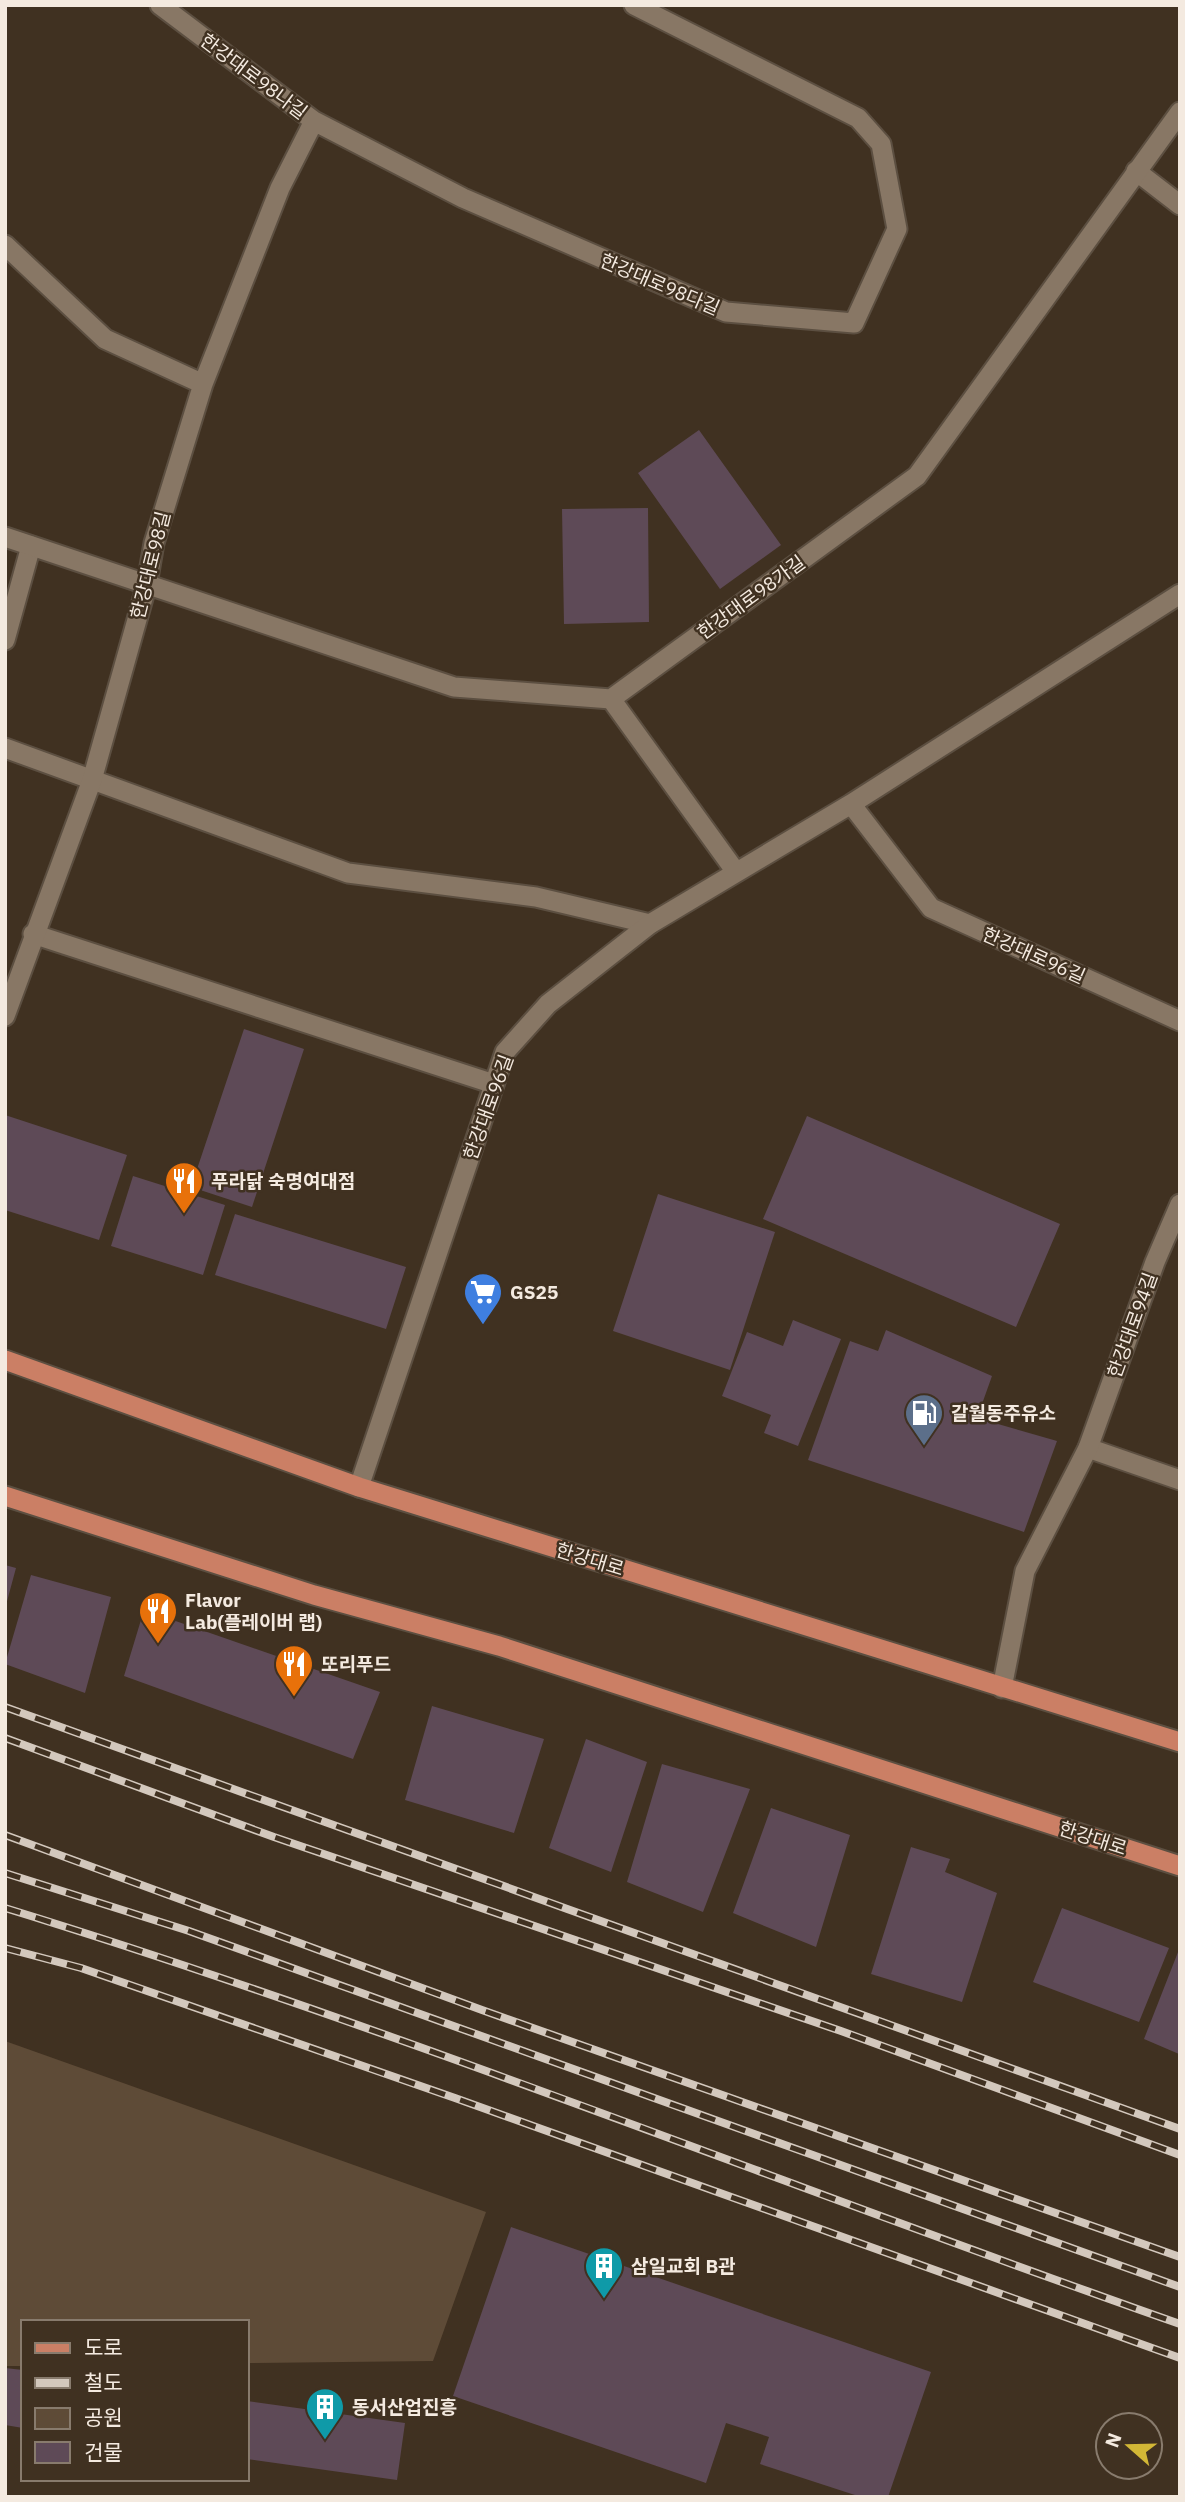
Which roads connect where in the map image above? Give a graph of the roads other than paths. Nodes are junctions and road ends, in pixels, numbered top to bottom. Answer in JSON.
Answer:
{"nodes":[{"id":1,"x":160,"y":5,"type":"edge"},
{"id":2,"x":640,"y":6,"type":"edge"},
{"id":3,"x":1180,"y":112,"type":"edge"},
{"id":4,"x":314,"y":121,"type":"junction"},
{"id":5,"x":1136,"y":172,"type":"junction"},
{"id":6,"x":1180,"y":205,"type":"edge"},
{"id":7,"x":5,"y":245,"type":"edge"},
{"id":8,"x":202,"y":384,"type":"junction"},
{"id":9,"x":5,"y":537,"type":"edge"},
{"id":10,"x":31,"y":546,"type":"junction"},
{"id":11,"x":147,"y":584,"type":"junction"},
{"id":12,"x":1180,"y":594,"type":"edge"},
{"id":13,"x":5,"y":640,"type":"edge"},
{"id":14,"x":611,"y":699,"type":"junction"},
{"id":15,"x":5,"y":748,"type":"edge"},
{"id":16,"x":92,"y":780,"type":"junction"},
{"id":17,"x":851,"y":804,"type":"junction"},
{"id":18,"x":736,"y":872,"type":"junction"},
{"id":19,"x":650,"y":924,"type":"junction"},
{"id":20,"x":33,"y":933,"type":"junction"},
{"id":21,"x":5,"y":1016,"type":"edge"},
{"id":22,"x":1180,"y":1021,"type":"edge"},
{"id":23,"x":494,"y":1084,"type":"junction"},
{"id":24,"x":1180,"y":1204,"type":"edge"},
{"id":25,"x":5,"y":1360,"type":"edge"},
{"id":26,"x":1088,"y":1448,"type":"junction"},
{"id":27,"x":1180,"y":1480,"type":"edge"},
{"id":28,"x":359,"y":1487,"type":"junction"},
{"id":29,"x":5,"y":1496,"type":"edge"},
{"id":30,"x":1002,"y":1688,"type":"junction"},
{"id":31,"x":1180,"y":1742,"type":"edge"},
{"id":32,"x":1180,"y":1866,"type":"edge"}],
"edges":[{"from":1,"to":4,"type":"street","name":"한강대로98나길"},
{"from":2,"to":4,"type":"street","name":"한강대로98다길"},
{"from":3,"to":5,"type":"street","name":"한강대로98가길"},
{"from":4,"to":8,"type":"street","name":"한강대로98길"},
{"from":5,"to":6,"type":"street"},
{"from":5,"to":14,"type":"street","name":"한강대로98가길"},
{"from":7,"to":8,"type":"street"},
{"from":8,"to":11,"type":"street","name":"한강대로98길"},
{"from":9,"to":10,"type":"street"},
{"from":10,"to":11,"type":"street"},
{"from":10,"to":13,"type":"street"},
{"from":11,"to":14,"type":"street"},
{"from":11,"to":16,"type":"street","name":"한강대로98길"},
{"from":12,"to":17,"type":"street","name":"한강대로96길"},
{"from":14,"to":18,"type":"street"},
{"from":15,"to":16,"type":"street"},
{"from":16,"to":19,"type":"street"},
{"from":16,"to":20,"type":"street","name":"한강대로98길"},
{"from":17,"to":18,"type":"street","name":"한강대로96길"},
{"from":17,"to":22,"type":"street","name":"한강대로96길"},
{"from":18,"to":19,"type":"street","name":"한강대로96길"},
{"from":19,"to":23,"type":"street","name":"한강대로96길"},
{"from":20,"to":21,"type":"street","name":"한강대로98길"},
{"from":20,"to":23,"type":"street"},
{"from":23,"to":28,"type":"street","name":"한강대로96길"},
{"from":24,"to":26,"type":"street","name":"한강대로94길"},
{"from":25,"to":28,"type":"main road","name":"한강대로"},
{"from":26,"to":27,"type":"street"},
{"from":26,"to":30,"type":"street","name":"한강대로94길"},
{"from":28,"to":30,"type":"main road","name":"한강대로"},
{"from":29,"to":32,"type":"main road","name":"한강대로"},
{"from":30,"to":31,"type":"main road","name":"한강대로"}]}
